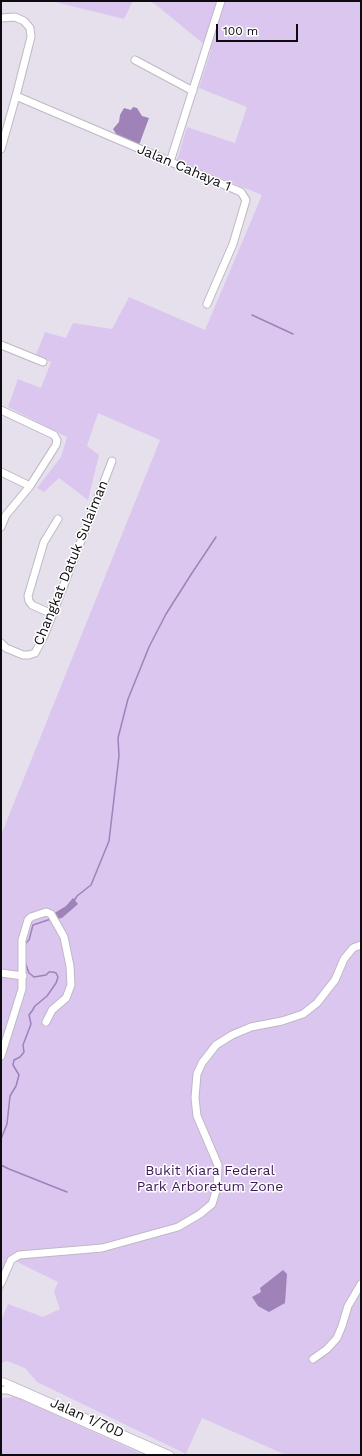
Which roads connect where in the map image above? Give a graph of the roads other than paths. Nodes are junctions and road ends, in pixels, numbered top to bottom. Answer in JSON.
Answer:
{"nodes":[{"id":1,"x":221,"y":1,"type":"edge"},
{"id":2,"x":1,"y":18,"type":"edge"},
{"id":3,"x":135,"y":60,"type":"dead end"},
{"id":4,"x":193,"y":91,"type":"junction"},
{"id":5,"x":16,"y":96,"type":"junction"},
{"id":6,"x":1,"y":149,"type":"edge"},
{"id":7,"x":170,"y":162,"type":"junction"},
{"id":8,"x":208,"y":304,"type":"dead end"},
{"id":9,"x":1,"y":345,"type":"edge"},
{"id":10,"x":43,"y":362,"type":"dead end"},
{"id":11,"x":1,"y":410,"type":"edge"},
{"id":12,"x":112,"y":461,"type":"dead end"},
{"id":13,"x":1,"y":472,"type":"edge"},
{"id":14,"x":30,"y":486,"type":"junction"},
{"id":15,"x":58,"y":519,"type":"dead end"},
{"id":16,"x":1,"y":526,"type":"edge"},
{"id":17,"x":52,"y":614,"type":"junction"},
{"id":18,"x":1,"y":643,"type":"edge"},
{"id":19,"x":361,"y":944,"type":"edge"},
{"id":20,"x":1,"y":973,"type":"edge"},
{"id":21,"x":23,"y":976,"type":"junction"},
{"id":22,"x":46,"y":1022,"type":"dead end"},
{"id":23,"x":2,"y":1045,"type":"edge"},
{"id":24,"x":1,"y":1056,"type":"edge"},
{"id":25,"x":1,"y":1283,"type":"edge"},
{"id":26,"x":361,"y":1284,"type":"edge"},
{"id":27,"x":314,"y":1359,"type":"dead end"},
{"id":28,"x":3,"y":1380,"type":"edge"},
{"id":29,"x":1,"y":1390,"type":"edge"},
{"id":30,"x":157,"y":1455,"type":"edge"},
{"id":31,"x":170,"y":1455,"type":"edge"}],
"edges":[{"from":1,"to":4,"type":"street"},
{"from":2,"to":5,"type":"street"},
{"from":3,"to":4,"type":"street"},
{"from":4,"to":7,"type":"street"},
{"from":5,"to":6,"type":"street"},
{"from":5,"to":7,"type":"street","name":"Jalan Cahaya 1"},
{"from":7,"to":8,"type":"street","name":"Jalan Cahaya 1"},
{"from":9,"to":10,"type":"street"},
{"from":11,"to":14,"type":"street"},
{"from":12,"to":17,"type":"street","name":"Changkat Datuk Sulaiman"},
{"from":13,"to":14,"type":"street"},
{"from":14,"to":16,"type":"street"},
{"from":15,"to":17,"type":"street"},
{"from":17,"to":18,"type":"street","name":"Changkat Datuk Sulaiman"},
{"from":19,"to":25,"type":"street"},
{"from":20,"to":21,"type":"street"},
{"from":21,"to":22,"type":"street"},
{"from":21,"to":23,"type":"street"},
{"from":23,"to":24,"type":"street"},
{"from":26,"to":27,"type":"street"},
{"from":28,"to":29,"type":"street"},
{"from":28,"to":31,"type":"street","name":"Jalan 1/70D"},
{"from":29,"to":30,"type":"street","name":"Jalan 1/70D"}]}
